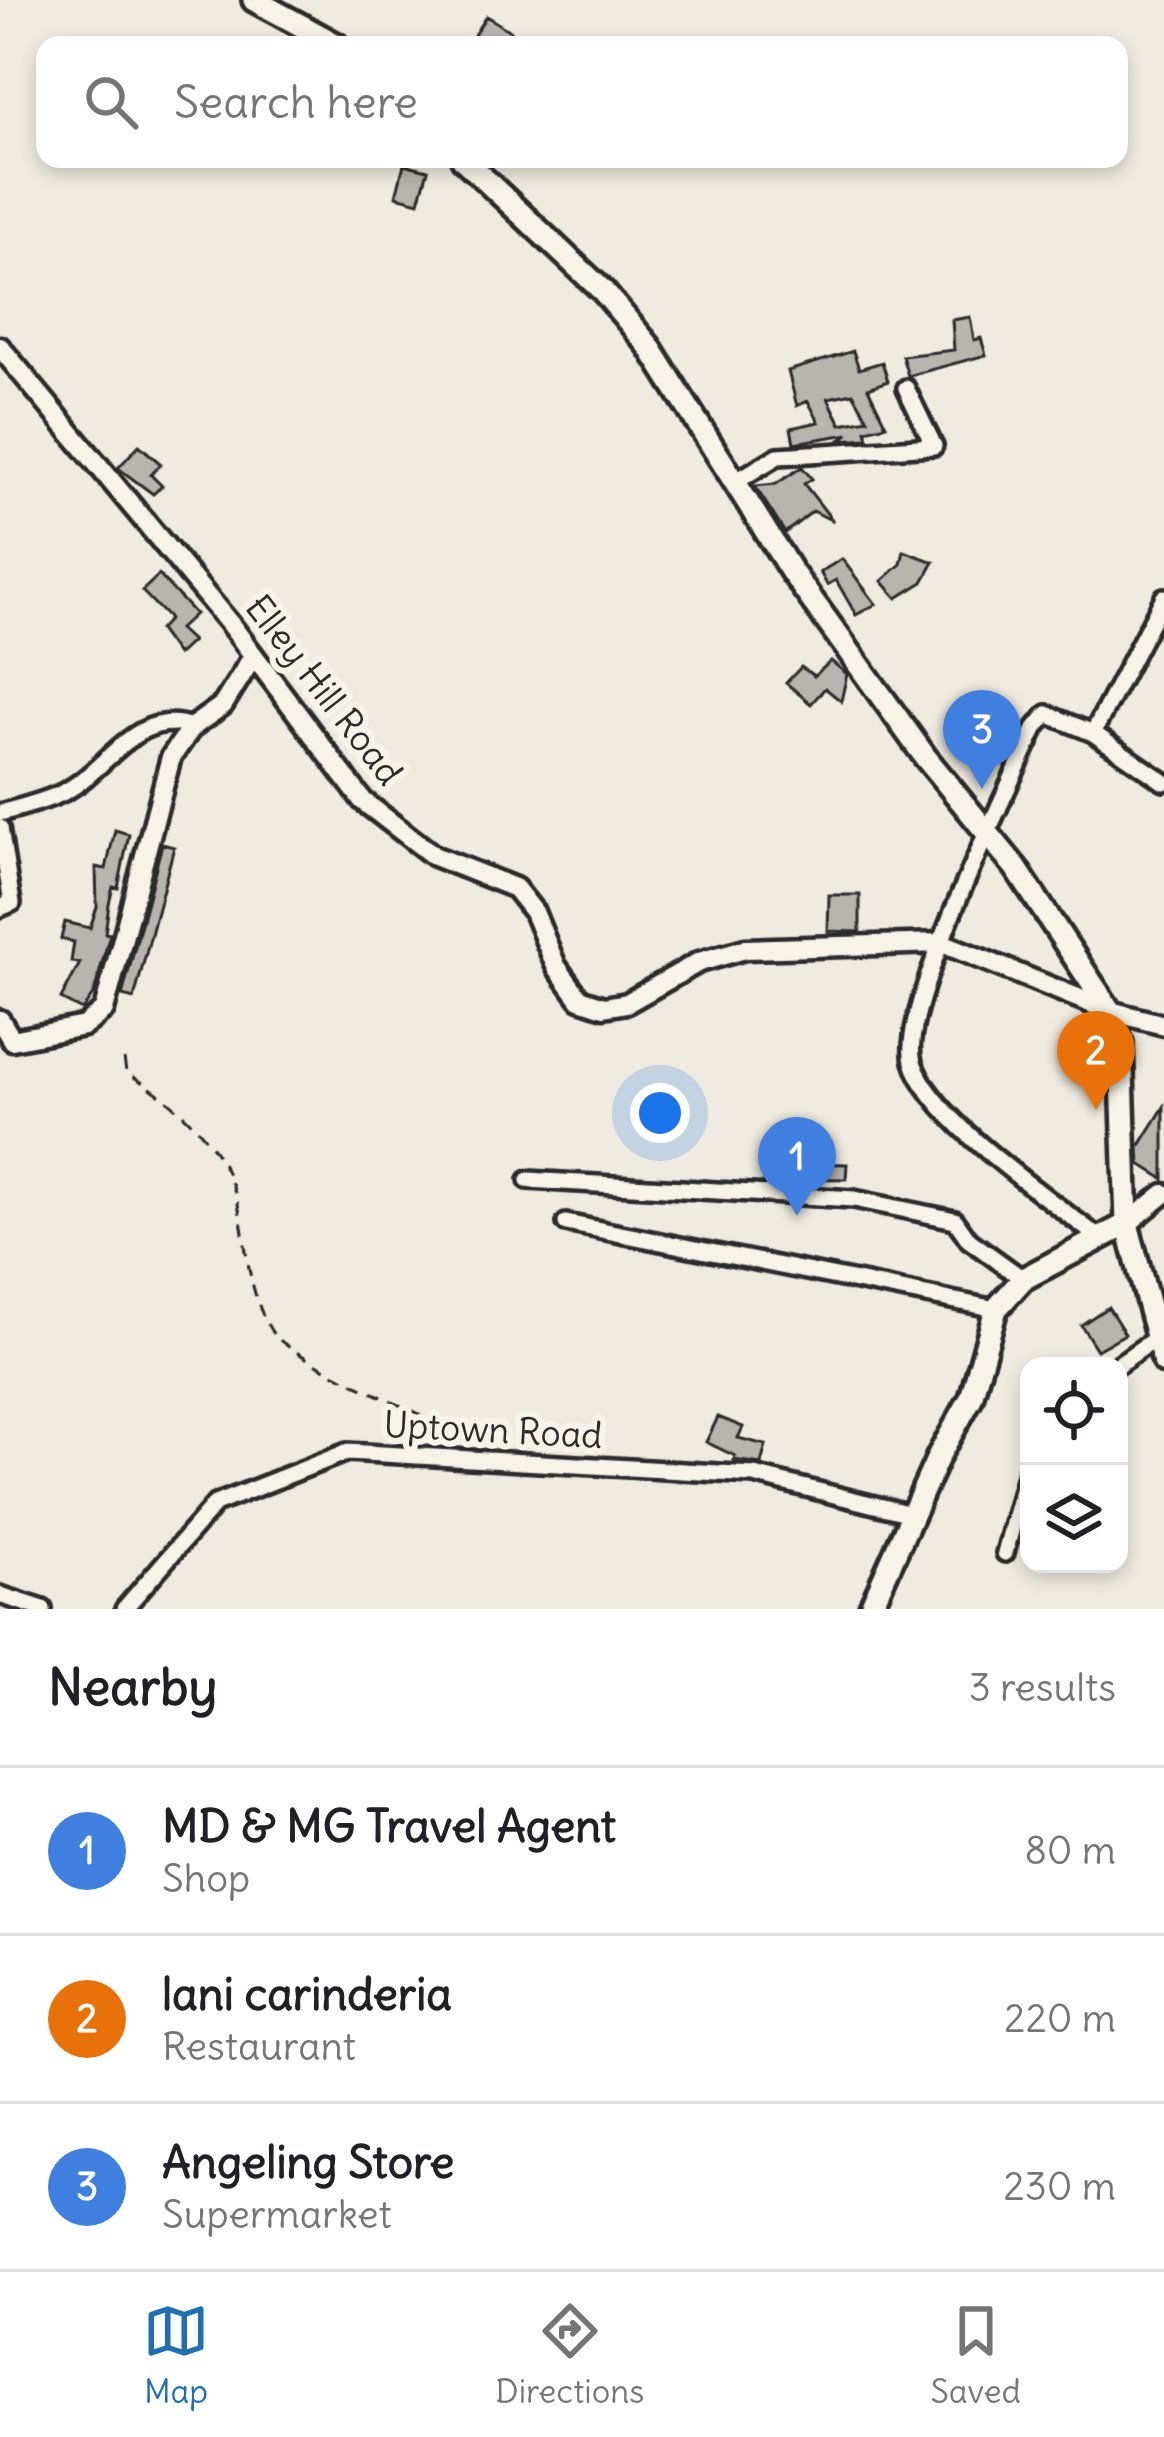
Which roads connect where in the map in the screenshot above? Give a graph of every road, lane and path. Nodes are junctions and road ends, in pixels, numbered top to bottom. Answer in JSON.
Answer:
{"nodes":[{"id":1,"x":254,"y":0,"type":"edge"},
{"id":2,"x":320,"y":36,"type":"edge"},
{"id":3,"x":473,"y":168,"type":"edge"},
{"id":4,"x":0,"y":347,"type":"edge"},
{"id":5,"x":907,"y":388,"type":"dead end"},
{"id":6,"x":735,"y":482,"type":"junction"},
{"id":7,"x":1164,"y":597,"type":"edge"},
{"id":8,"x":252,"y":658,"type":"junction"},
{"id":9,"x":192,"y":728,"type":"junction"},
{"id":10,"x":1094,"y":733,"type":"junction"},
{"id":11,"x":1164,"y":782,"type":"edge"},
{"id":12,"x":0,"y":813,"type":"edge"},
{"id":13,"x":0,"y":828,"type":"edge"},
{"id":14,"x":988,"y":831,"type":"junction"},
{"id":15,"x":0,"y":908,"type":"edge"},
{"id":16,"x":943,"y":943,"type":"junction"},
{"id":17,"x":1110,"y":1011,"type":"junction"},
{"id":18,"x":0,"y":1019,"type":"edge"},
{"id":19,"x":1164,"y":1025,"type":"edge"},
{"id":20,"x":124,"y":1059,"type":"dead end"},
{"id":21,"x":528,"y":1180,"type":"dead end"},
{"id":22,"x":1164,"y":1194,"type":"edge"},
{"id":23,"x":566,"y":1223,"type":"dead end"},
{"id":24,"x":1127,"y":1224,"type":"junction"},
{"id":25,"x":1099,"y":1238,"type":"junction"},
{"id":26,"x":1023,"y":1279,"type":"junction"},
{"id":27,"x":996,"y":1309,"type":"junction"},
{"id":28,"x":1155,"y":1339,"type":"junction"},
{"id":29,"x":1128,"y":1358,"type":"edge"},
{"id":30,"x":1164,"y":1362,"type":"edge"},
{"id":31,"x":448,"y":1457,"type":"junction"},
{"id":32,"x":1029,"y":1465,"type":"edge"},
{"id":33,"x":911,"y":1514,"type":"junction"},
{"id":34,"x":1005,"y":1553,"type":"dead end"},
{"id":35,"x":0,"y":1595,"type":"edge"},
{"id":36,"x":43,"y":1609,"type":"edge"},
{"id":37,"x":124,"y":1609,"type":"edge"},
{"id":38,"x":870,"y":1609,"type":"edge"}],
"edges":[{"from":1,"to":2,"type":"main road"},
{"from":3,"to":6,"type":"main road"},
{"from":4,"to":8,"type":"street","name":"Elley Hill Road"},
{"from":5,"to":6,"type":"street"},
{"from":6,"to":14,"type":"main road"},
{"from":7,"to":10,"type":"street"},
{"from":8,"to":9,"type":"street"},
{"from":8,"to":16,"type":"street","name":"Elley Hill Road"},
{"from":9,"to":12,"type":"street"},
{"from":9,"to":18,"type":"street"},
{"from":10,"to":11,"type":"street"},
{"from":10,"to":14,"type":"street"},
{"from":13,"to":15,"type":"street"},
{"from":14,"to":16,"type":"street"},
{"from":14,"to":17,"type":"main road"},
{"from":16,"to":17,"type":"street","name":"Elley Hill Road"},
{"from":16,"to":25,"type":"street"},
{"from":17,"to":19,"type":"street","name":"Elley Hill Road"},
{"from":17,"to":24,"type":"main road"},
{"from":20,"to":31,"type":"path"},
{"from":21,"to":26,"type":"street"},
{"from":22,"to":24,"type":"street"},
{"from":23,"to":27,"type":"street"},
{"from":24,"to":25,"type":"main road"},
{"from":24,"to":28,"type":"main road"},
{"from":25,"to":26,"type":"main road"},
{"from":26,"to":27,"type":"main road"},
{"from":27,"to":33,"type":"main road"},
{"from":28,"to":29,"type":"street"},
{"from":28,"to":30,"type":"main road"},
{"from":31,"to":33,"type":"street","name":"Uptown Road"},
{"from":31,"to":37,"type":"street","name":"Uptown Road"},
{"from":32,"to":34,"type":"street"},
{"from":33,"to":38,"type":"main road"},
{"from":35,"to":36,"type":"street"}]}
